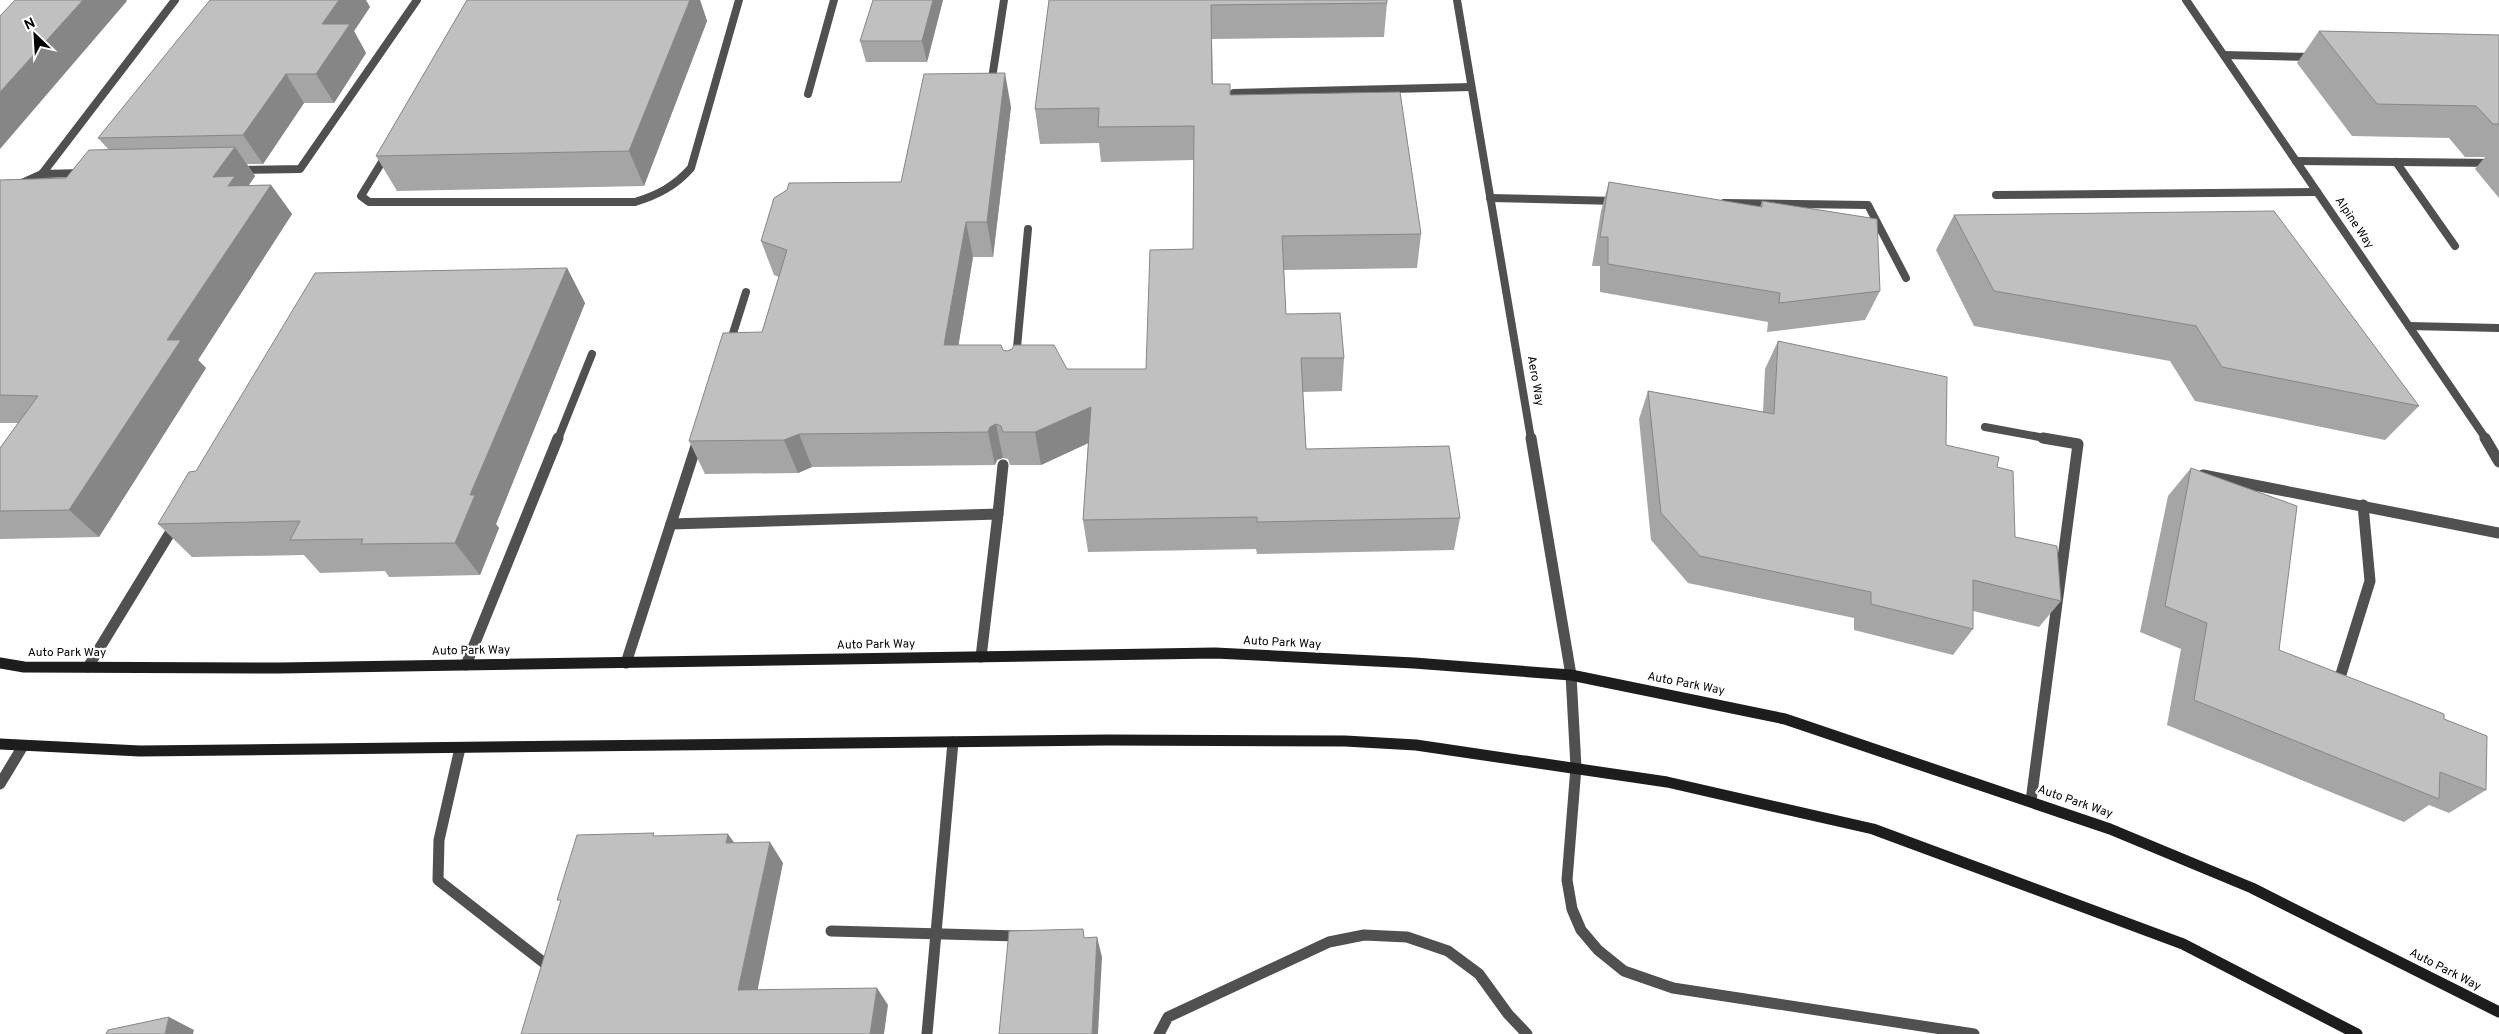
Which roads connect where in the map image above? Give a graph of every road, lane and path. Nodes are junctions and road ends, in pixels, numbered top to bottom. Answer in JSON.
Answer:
{"nodes":[{"id":1,"x":175,"y":0,"type":"edge"},
{"id":2,"x":418,"y":0,"type":"edge"},
{"id":3,"x":739,"y":0,"type":"edge"},
{"id":4,"x":834,"y":0,"type":"edge"},
{"id":5,"x":1004,"y":0,"type":"edge"},
{"id":6,"x":1457,"y":0,"type":"edge"},
{"id":7,"x":2186,"y":0,"type":"edge"},
{"id":8,"x":2224,"y":56,"type":"junction"},
{"id":9,"x":2322,"y":57,"type":"dead end"},
{"id":10,"x":1471,"y":87,"type":"junction"},
{"id":11,"x":989,"y":93,"type":"edge"},
{"id":12,"x":1234,"y":93,"type":"edge"},
{"id":13,"x":808,"y":94,"type":"dead end"},
{"id":14,"x":391,"y":147,"type":"edge"},
{"id":15,"x":2296,"y":161,"type":"junction"},
{"id":16,"x":2396,"y":162,"type":"junction"},
{"id":17,"x":2499,"y":163,"type":"edge"},
{"id":18,"x":230,"y":170,"type":"edge"},
{"id":19,"x":92,"y":173,"type":"edge"},
{"id":20,"x":42,"y":174,"type":"junction"},
{"id":21,"x":2317,"y":192,"type":"junction"},
{"id":22,"x":0,"y":193,"type":"edge"},
{"id":23,"x":1996,"y":195,"type":"dead end"},
{"id":24,"x":1490,"y":198,"type":"junction"},
{"id":25,"x":1624,"y":201,"type":"edge"},
{"id":26,"x":1712,"y":202,"type":"edge"},
{"id":27,"x":1028,"y":229,"type":"dead end"},
{"id":28,"x":2455,"y":246,"type":"dead end"},
{"id":29,"x":1906,"y":278,"type":"dead end"},
{"id":30,"x":746,"y":292,"type":"dead end"},
{"id":31,"x":2409,"y":326,"type":"junction"},
{"id":32,"x":2499,"y":328,"type":"edge"},
{"id":33,"x":592,"y":354,"type":"dead end"},
{"id":34,"x":725,"y":357,"type":"edge"},
{"id":35,"x":1015,"y":369,"type":"edge"},
{"id":36,"x":1985,"y":427,"type":"dead end"},
{"id":37,"x":701,"y":431,"type":"edge"},
{"id":38,"x":2499,"y":462,"type":"edge"},
{"id":39,"x":1003,"y":465,"type":"edge"},
{"id":40,"x":2190,"y":472,"type":"edge"},
{"id":41,"x":2363,"y":505,"type":"junction"},
{"id":42,"x":998,"y":514,"type":"junction"},
{"id":43,"x":180,"y":516,"type":"edge"},
{"id":44,"x":671,"y":524,"type":"junction"},
{"id":45,"x":2499,"y":533,"type":"edge"},
{"id":46,"x":981,"y":657,"type":"junction"},
{"id":47,"x":0,"y":663,"type":"edge"},
{"id":48,"x":626,"y":663,"type":"junction"},
{"id":49,"x":466,"y":665,"type":"junction"},
{"id":50,"x":88,"y":667,"type":"junction"},
{"id":51,"x":1571,"y":675,"type":"junction"},
{"id":52,"x":2337,"y":688,"type":"edge"},
{"id":53,"x":953,"y":742,"type":"junction"},
{"id":54,"x":0,"y":744,"type":"edge"},
{"id":55,"x":23,"y":746,"type":"junction"},
{"id":56,"x":460,"y":748,"type":"junction"},
{"id":57,"x":1576,"y":767,"type":"junction"},
{"id":58,"x":0,"y":784,"type":"edge"},
{"id":59,"x":2031,"y":801,"type":"junction"},
{"id":60,"x":831,"y":931,"type":"dead end"},
{"id":61,"x":936,"y":935,"type":"junction"},
{"id":62,"x":1032,"y":936,"type":"edge"},
{"id":63,"x":552,"y":969,"type":"edge"},
{"id":64,"x":2499,"y":1012,"type":"edge"},
{"id":65,"x":927,"y":1034,"type":"edge"},
{"id":66,"x":1159,"y":1034,"type":"edge"},
{"id":67,"x":1527,"y":1034,"type":"edge"},
{"id":68,"x":1974,"y":1034,"type":"edge"},
{"id":69,"x":2357,"y":1034,"type":"edge"}],
"edges":[{"from":1,"to":20,"type":"street"},
{"from":2,"to":18,"type":"street"},
{"from":3,"to":14,"type":"street"},
{"from":4,"to":13,"type":"street"},
{"from":5,"to":11,"type":"street"},
{"from":6,"to":10,"type":"street","name":"Aero Way"},
{"from":7,"to":8,"type":"street","name":"Alpine Way"},
{"from":8,"to":9,"type":"street"},
{"from":8,"to":15,"type":"street","name":"Alpine Way"},
{"from":10,"to":12,"type":"street"},
{"from":10,"to":24,"type":"street","name":"Aero Way"},
{"from":15,"to":16,"type":"street"},
{"from":15,"to":21,"type":"street","name":"Alpine Way"},
{"from":16,"to":17,"type":"street"},
{"from":16,"to":28,"type":"street"},
{"from":19,"to":20,"type":"street"},
{"from":20,"to":22,"type":"street"},
{"from":21,"to":23,"type":"street"},
{"from":21,"to":31,"type":"street","name":"Alpine Way"},
{"from":24,"to":25,"type":"street"},
{"from":24,"to":51,"type":"street","name":"Aero Way"},
{"from":26,"to":29,"type":"street"},
{"from":27,"to":35,"type":"street"},
{"from":30,"to":34,"type":"street"},
{"from":31,"to":32,"type":"street"},
{"from":31,"to":38,"type":"street","name":"Alpine Way"},
{"from":33,"to":49,"type":"street"},
{"from":36,"to":59,"type":"street"},
{"from":37,"to":44,"type":"street"},
{"from":39,"to":42,"type":"street"},
{"from":40,"to":41,"type":"street"},
{"from":41,"to":45,"type":"street"},
{"from":41,"to":52,"type":"street"},
{"from":42,"to":44,"type":"street"},
{"from":42,"to":46,"type":"street"},
{"from":43,"to":50,"type":"street"},
{"from":44,"to":48,"type":"street"},
{"from":46,"to":48,"type":"main road","name":"Auto Park Way"},
{"from":46,"to":51,"type":"main road","name":"Auto Park Way"},
{"from":47,"to":50,"type":"main road","name":"Auto Park Way"},
{"from":48,"to":49,"type":"main road","name":"Auto Park Way"},
{"from":49,"to":50,"type":"main road","name":"Auto Park Way"},
{"from":51,"to":57,"type":"street","name":"Aero Way"},
{"from":51,"to":59,"type":"main road","name":"Auto Park Way"},
{"from":53,"to":56,"type":"main road"},
{"from":53,"to":57,"type":"main road"},
{"from":53,"to":61,"type":"street"},
{"from":54,"to":55,"type":"main road"},
{"from":55,"to":56,"type":"main road"},
{"from":55,"to":58,"type":"street"},
{"from":56,"to":63,"type":"street"},
{"from":57,"to":68,"type":"street","name":"Aero Way"},
{"from":57,"to":69,"type":"main road"},
{"from":59,"to":64,"type":"main road","name":"Auto Park Way"},
{"from":60,"to":61,"type":"street"},
{"from":61,"to":62,"type":"street"},
{"from":61,"to":65,"type":"street"},
{"from":66,"to":67,"type":"street"}]}
